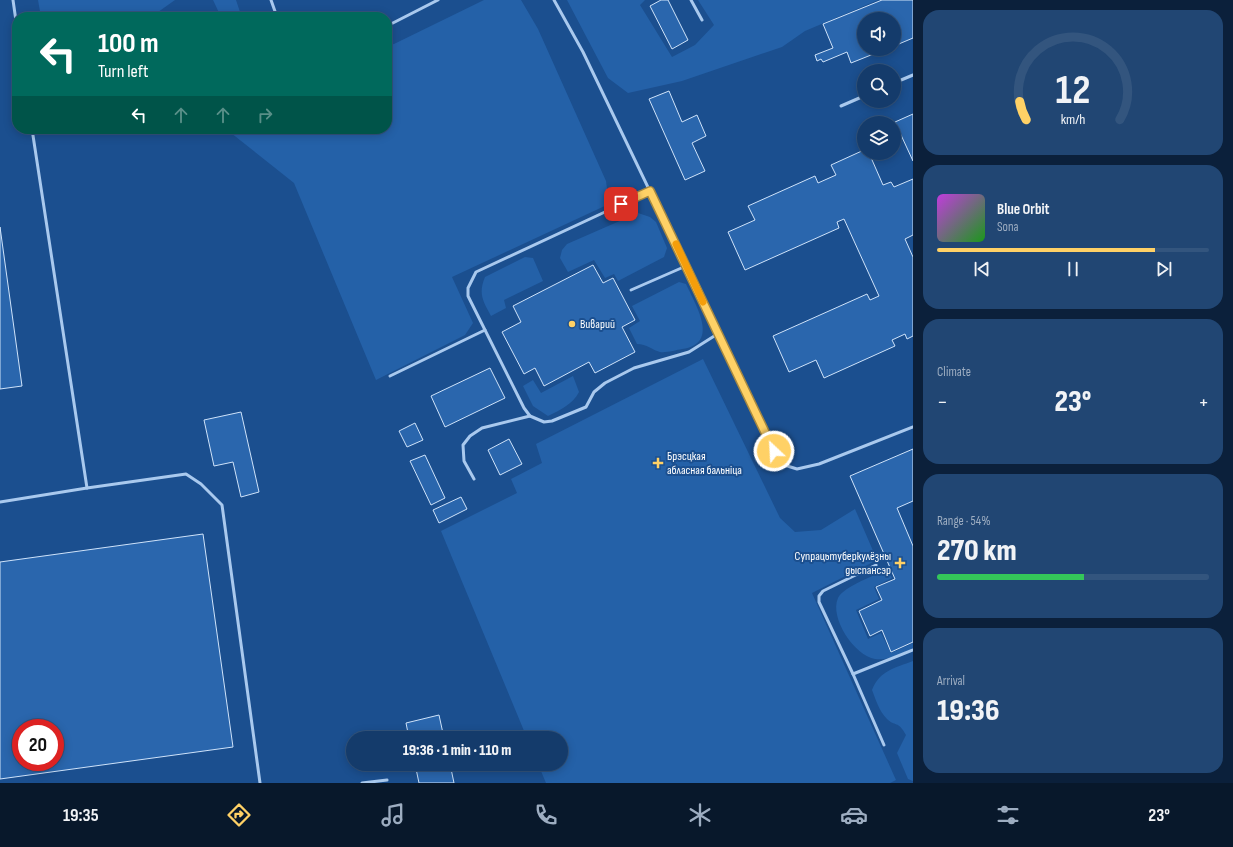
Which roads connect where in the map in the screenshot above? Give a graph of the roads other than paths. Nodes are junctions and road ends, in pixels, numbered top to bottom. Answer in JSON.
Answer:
{"nodes":[{"id":1,"x":13,"y":0,"type":"edge"},
{"id":2,"x":271,"y":0,"type":"edge"},
{"id":3,"x":438,"y":0,"type":"edge"},
{"id":4,"x":554,"y":0,"type":"edge"},
{"id":5,"x":692,"y":0,"type":"edge"},
{"id":6,"x":15,"y":12,"type":"edge"},
{"id":7,"x":275,"y":12,"type":"edge"},
{"id":8,"x":702,"y":20,"type":"dead end"},
{"id":9,"x":392,"y":23,"type":"edge"},
{"id":10,"x":913,"y":75,"type":"edge"},
{"id":11,"x":901,"y":80,"type":"edge"},
{"id":12,"x":857,"y":99,"type":"edge"},
{"id":13,"x":841,"y":106,"type":"dead end"},
{"id":14,"x":33,"y":134,"type":"edge"},
{"id":15,"x":650,"y":191,"type":"junction"},
{"id":16,"x":686,"y":266,"type":"junction"},
{"id":17,"x":631,"y":290,"type":"dead end"},
{"id":18,"x":485,"y":330,"type":"junction"},
{"id":19,"x":719,"y":333,"type":"junction"},
{"id":20,"x":390,"y":376,"type":"dead end"},
{"id":21,"x":530,"y":416,"type":"junction"},
{"id":22,"x":913,"y":427,"type":"edge"},
{"id":23,"x":474,"y":479,"type":"dead end"},
{"id":24,"x":87,"y":488,"type":"junction"},
{"id":25,"x":0,"y":502,"type":"edge"},
{"id":26,"x":876,"y":565,"type":"dead end"},
{"id":27,"x":913,"y":650,"type":"edge"},
{"id":28,"x":853,"y":674,"type":"junction"},
{"id":29,"x":884,"y":745,"type":"dead end"},
{"id":30,"x":387,"y":780,"type":"dead end"},
{"id":31,"x":260,"y":783,"type":"edge"},
{"id":32,"x":362,"y":783,"type":"edge"}],
"edges":[{"from":1,"to":6,"type":"lane"},
{"from":2,"to":7,"type":"lane"},
{"from":3,"to":9,"type":"lane"},
{"from":4,"to":15,"type":"lane"},
{"from":5,"to":8,"type":"lane"},
{"from":10,"to":11,"type":"lane"},
{"from":12,"to":13,"type":"lane"},
{"from":14,"to":24,"type":"lane"},
{"from":15,"to":16,"type":"lane"},
{"from":15,"to":18,"type":"lane"},
{"from":16,"to":17,"type":"lane"},
{"from":16,"to":19,"type":"lane"},
{"from":18,"to":20,"type":"lane"},
{"from":18,"to":21,"type":"lane"},
{"from":19,"to":21,"type":"lane"},
{"from":19,"to":22,"type":"lane"},
{"from":21,"to":23,"type":"lane"},
{"from":24,"to":25,"type":"lane"},
{"from":24,"to":31,"type":"lane"},
{"from":26,"to":28,"type":"lane"},
{"from":27,"to":28,"type":"lane"},
{"from":28,"to":29,"type":"lane"},
{"from":30,"to":32,"type":"lane"}]}
